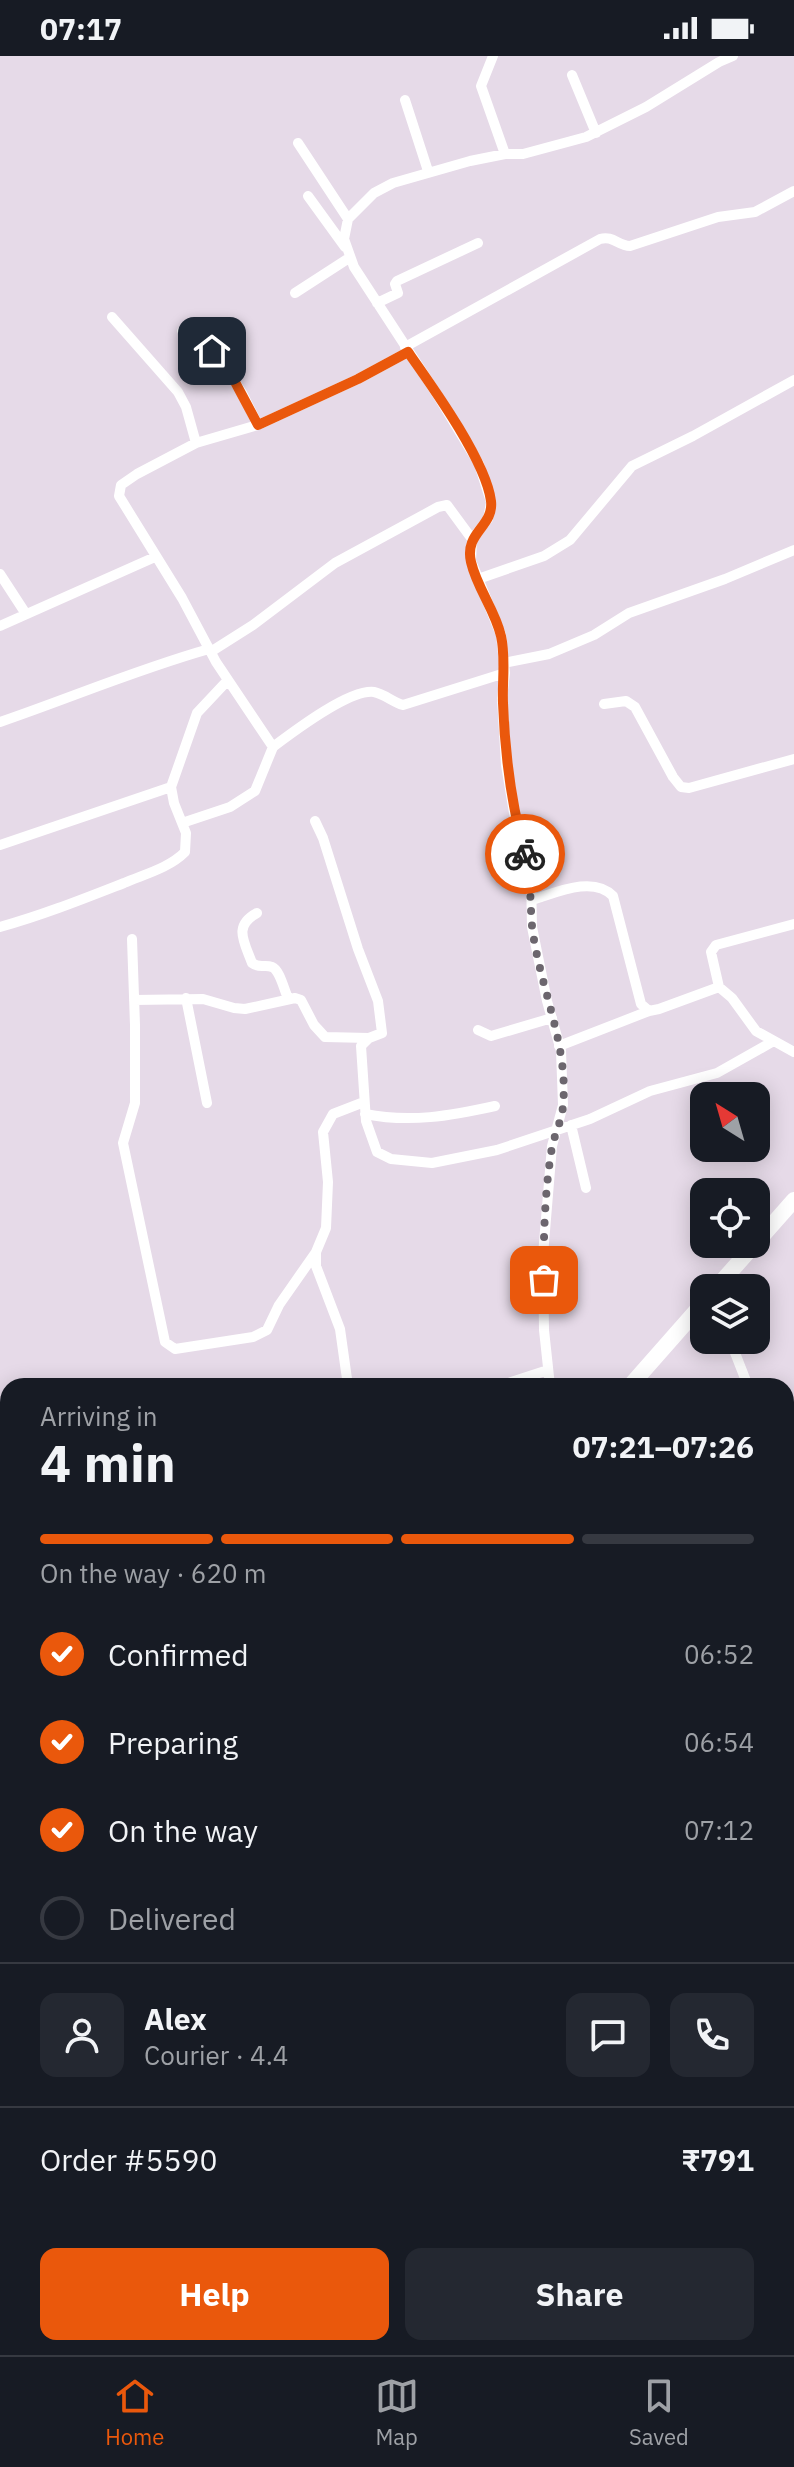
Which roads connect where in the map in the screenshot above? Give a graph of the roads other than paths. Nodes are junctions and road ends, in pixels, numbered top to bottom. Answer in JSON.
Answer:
{"nodes":[{"id":1,"x":493,"y":56,"type":"edge"},
{"id":2,"x":733,"y":56,"type":"edge"},
{"id":3,"x":720,"y":58,"type":"edge"},
{"id":4,"x":572,"y":75,"type":"dead end"},
{"id":5,"x":405,"y":100,"type":"dead end"},
{"id":6,"x":596,"y":133,"type":"junction"},
{"id":7,"x":298,"y":143,"type":"dead end"},
{"id":8,"x":505,"y":154,"type":"junction"},
{"id":9,"x":428,"y":171,"type":"junction"},
{"id":10,"x":794,"y":191,"type":"edge"},
{"id":11,"x":308,"y":196,"type":"dead end"},
{"id":12,"x":348,"y":219,"type":"junction"},
{"id":13,"x":478,"y":243,"type":"dead end"},
{"id":14,"x":347,"y":253,"type":"junction"},
{"id":15,"x":295,"y":293,"type":"dead end"},
{"id":16,"x":377,"y":303,"type":"junction"},
{"id":17,"x":112,"y":317,"type":"dead end"},
{"id":18,"x":182,"y":331,"type":"dead end"},
{"id":19,"x":407,"y":349,"type":"junction"},
{"id":20,"x":794,"y":380,"type":"edge"},
{"id":21,"x":258,"y":425,"type":"junction"},
{"id":22,"x":196,"y":443,"type":"junction"},
{"id":23,"x":472,"y":539,"type":"junction"},
{"id":24,"x":794,"y":550,"type":"edge"},
{"id":25,"x":155,"y":557,"type":"junction"},
{"id":26,"x":0,"y":574,"type":"edge"},
{"id":27,"x":478,"y":579,"type":"junction"},
{"id":28,"x":26,"y":614,"type":"junction"},
{"id":29,"x":0,"y":626,"type":"edge"},
{"id":30,"x":211,"y":650,"type":"junction"},
{"id":31,"x":504,"y":668,"type":"junction"},
{"id":32,"x":228,"y":680,"type":"junction"},
{"id":33,"x":604,"y":704,"type":"dead end"},
{"id":34,"x":0,"y":722,"type":"edge"},
{"id":35,"x":273,"y":747,"type":"junction"},
{"id":36,"x":794,"y":759,"type":"edge"},
{"id":37,"x":171,"y":787,"type":"junction"},
{"id":38,"x":315,"y":821,"type":"dead end"},
{"id":39,"x":182,"y":823,"type":"junction"},
{"id":40,"x":0,"y":845,"type":"edge"},
{"id":41,"x":532,"y":900,"type":"junction"},
{"id":42,"x":257,"y":913,"type":"dead end"},
{"id":43,"x":794,"y":924,"type":"edge"},
{"id":44,"x":0,"y":927,"type":"edge"},
{"id":45,"x":132,"y":939,"type":"dead end"},
{"id":46,"x":719,"y":987,"type":"junction"},
{"id":47,"x":186,"y":998,"type":"junction"},
{"id":48,"x":288,"y":998,"type":"junction"},
{"id":49,"x":134,"y":1000,"type":"junction"},
{"id":50,"x":649,"y":1011,"type":"junction"},
{"id":51,"x":552,"y":1018,"type":"junction"},
{"id":52,"x":478,"y":1030,"type":"dead end"},
{"id":53,"x":369,"y":1038,"type":"junction"},
{"id":54,"x":772,"y":1042,"type":"junction"},
{"id":55,"x":559,"y":1046,"type":"junction"},
{"id":56,"x":794,"y":1052,"type":"edge"},
{"id":57,"x":207,"y":1103,"type":"dead end"},
{"id":58,"x":495,"y":1106,"type":"dead end"},
{"id":59,"x":365,"y":1108,"type":"junction"},
{"id":60,"x":571,"y":1125,"type":"junction"},
{"id":61,"x":558,"y":1129,"type":"junction"},
{"id":62,"x":586,"y":1188,"type":"dead end"},
{"id":63,"x":794,"y":1200,"type":"edge"},
{"id":64,"x":770,"y":1228,"type":"edge"},
{"id":65,"x":316,"y":1252,"type":"junction"},
{"id":66,"x":743,"y":1258,"type":"edge"},
{"id":67,"x":729,"y":1274,"type":"edge"},
{"id":68,"x":690,"y":1320,"type":"edge"},
{"id":69,"x":735,"y":1354,"type":"edge"},
{"id":70,"x":548,"y":1370,"type":"junction"},
{"id":71,"x":347,"y":1378,"type":"edge"},
{"id":72,"x":524,"y":1378,"type":"edge"},
{"id":73,"x":549,"y":1378,"type":"edge"},
{"id":74,"x":639,"y":1378,"type":"edge"},
{"id":75,"x":745,"y":1378,"type":"edge"}],
"edges":[{"from":1,"to":8,"type":"street"},
{"from":2,"to":3,"type":"street"},
{"from":3,"to":6,"type":"street"},
{"from":4,"to":6,"type":"street"},
{"from":5,"to":9,"type":"street"},
{"from":6,"to":8,"type":"street"},
{"from":7,"to":12,"type":"street"},
{"from":8,"to":9,"type":"street"},
{"from":9,"to":12,"type":"street"},
{"from":10,"to":19,"type":"street"},
{"from":11,"to":14,"type":"street"},
{"from":12,"to":14,"type":"street"},
{"from":13,"to":16,"type":"street"},
{"from":14,"to":15,"type":"street"},
{"from":14,"to":16,"type":"street"},
{"from":16,"to":19,"type":"street"},
{"from":17,"to":22,"type":"street"},
{"from":18,"to":21,"type":"street"},
{"from":19,"to":21,"type":"street"},
{"from":19,"to":23,"type":"street"},
{"from":20,"to":27,"type":"street"},
{"from":21,"to":22,"type":"street"},
{"from":22,"to":25,"type":"street"},
{"from":23,"to":27,"type":"street"},
{"from":23,"to":30,"type":"street"},
{"from":24,"to":31,"type":"street"},
{"from":25,"to":28,"type":"street"},
{"from":25,"to":30,"type":"street"},
{"from":26,"to":28,"type":"street"},
{"from":27,"to":31,"type":"street"},
{"from":28,"to":29,"type":"street"},
{"from":30,"to":32,"type":"street"},
{"from":30,"to":34,"type":"street"},
{"from":31,"to":35,"type":"street"},
{"from":31,"to":41,"type":"street"},
{"from":32,"to":35,"type":"street"},
{"from":32,"to":37,"type":"street"},
{"from":33,"to":36,"type":"street"},
{"from":35,"to":39,"type":"street"},
{"from":37,"to":39,"type":"street"},
{"from":37,"to":40,"type":"street"},
{"from":38,"to":53,"type":"street"},
{"from":39,"to":44,"type":"street"},
{"from":41,"to":50,"type":"street"},
{"from":41,"to":51,"type":"street"},
{"from":42,"to":48,"type":"street"},
{"from":43,"to":46,"type":"street"},
{"from":45,"to":49,"type":"street"},
{"from":46,"to":50,"type":"street"},
{"from":46,"to":54,"type":"street"},
{"from":47,"to":48,"type":"street"},
{"from":47,"to":49,"type":"street"},
{"from":47,"to":57,"type":"street"},
{"from":48,"to":53,"type":"street"},
{"from":49,"to":65,"type":"street"},
{"from":50,"to":55,"type":"street"},
{"from":51,"to":52,"type":"street"},
{"from":51,"to":55,"type":"street"},
{"from":53,"to":59,"type":"street"},
{"from":54,"to":56,"type":"street"},
{"from":54,"to":60,"type":"street"},
{"from":55,"to":61,"type":"street"},
{"from":58,"to":59,"type":"street"},
{"from":59,"to":61,"type":"street"},
{"from":59,"to":65,"type":"street"},
{"from":60,"to":61,"type":"street"},
{"from":60,"to":62,"type":"street"},
{"from":61,"to":70,"type":"street"},
{"from":63,"to":64,"type":"main road"},
{"from":65,"to":71,"type":"street"},
{"from":66,"to":67,"type":"main road"},
{"from":68,"to":74,"type":"main road"},
{"from":69,"to":75,"type":"street"},
{"from":70,"to":72,"type":"street"},
{"from":70,"to":73,"type":"street"}]}
